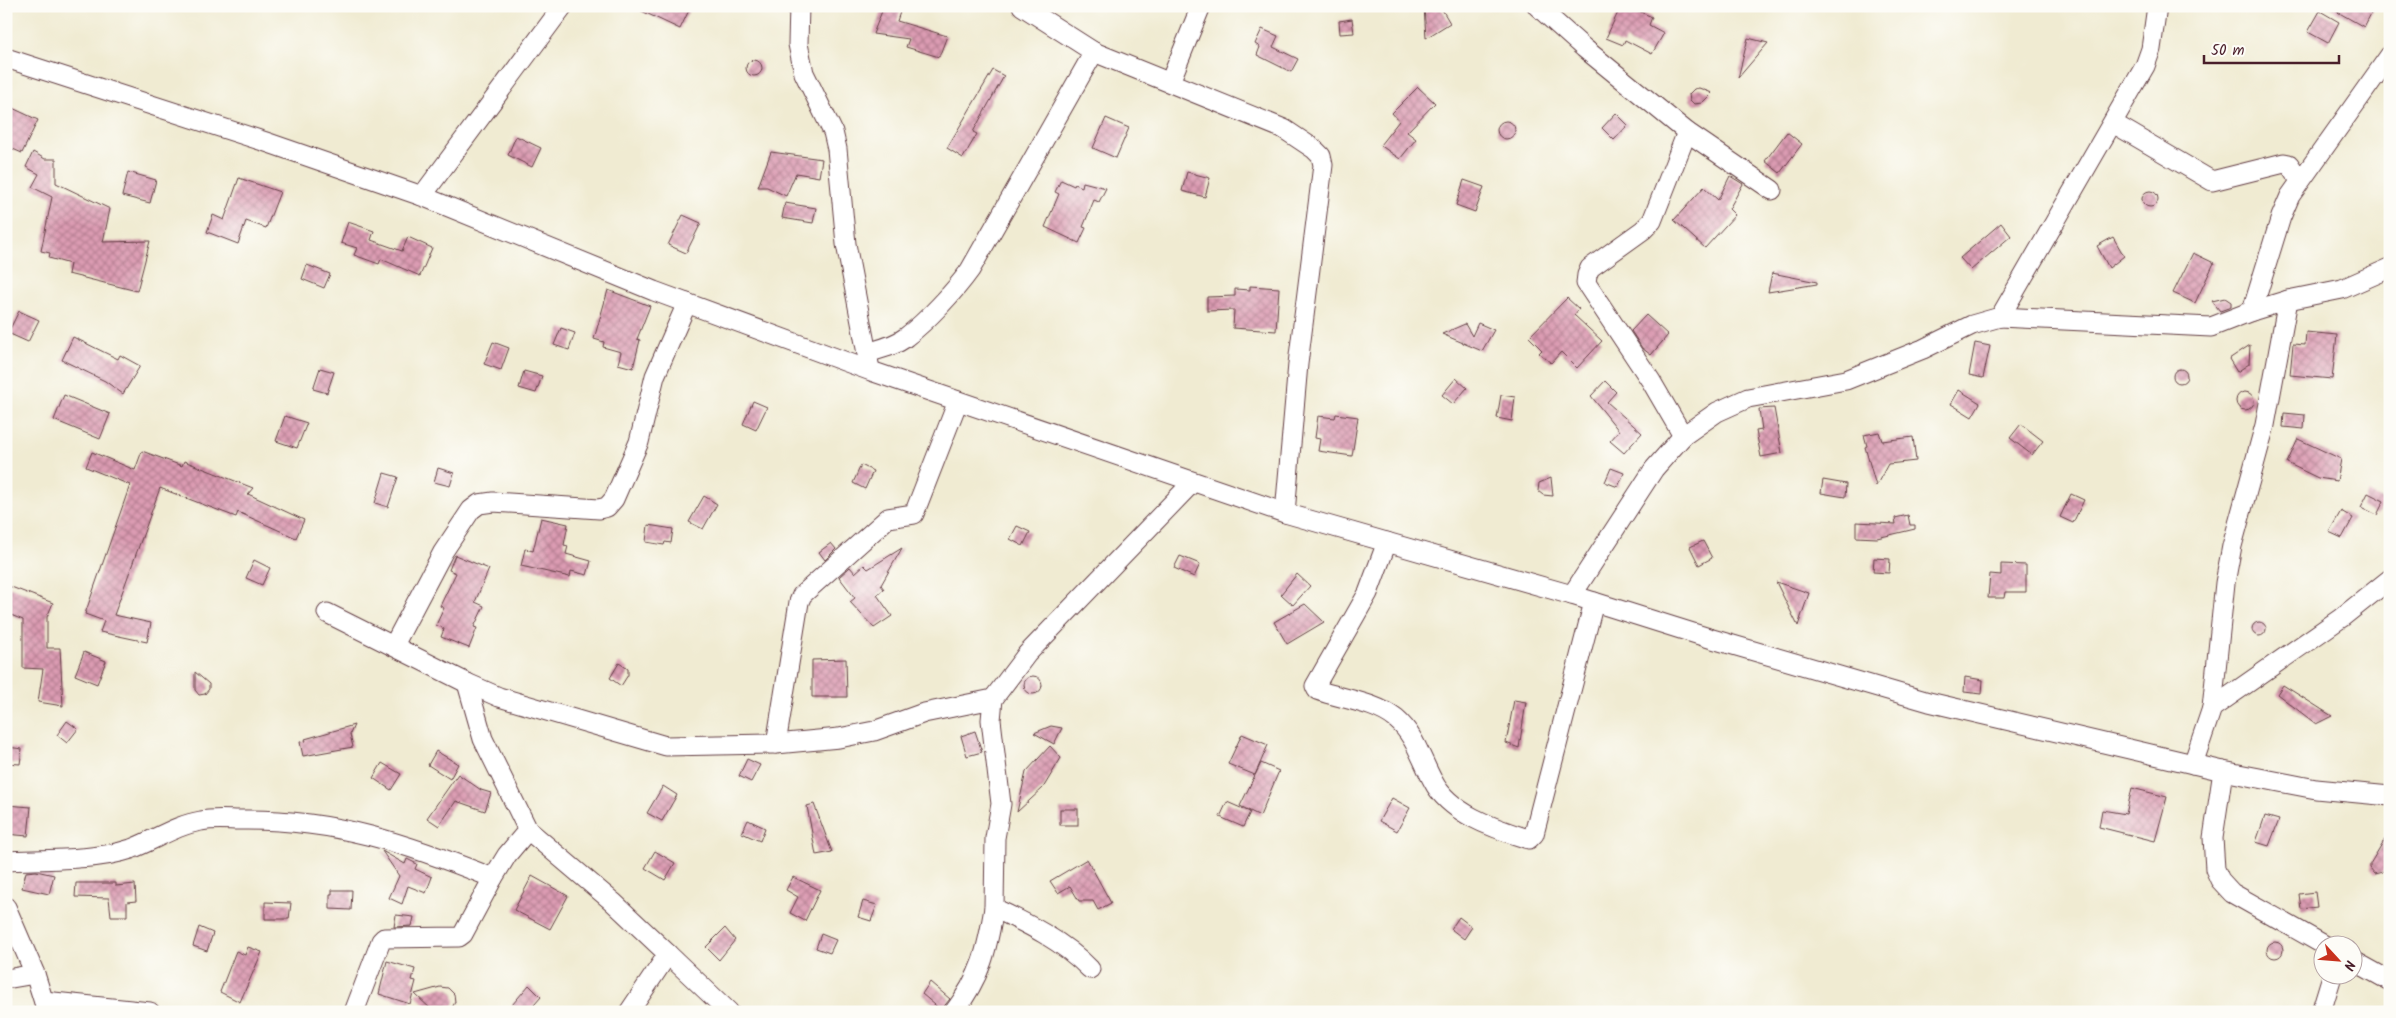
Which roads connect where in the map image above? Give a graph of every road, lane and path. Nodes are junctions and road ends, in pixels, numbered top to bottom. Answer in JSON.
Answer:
{"nodes":[{"id":1,"x":563,"y":6,"type":"edge"},
{"id":2,"x":799,"y":6,"type":"edge"},
{"id":3,"x":1022,"y":6,"type":"edge"},
{"id":4,"x":1201,"y":6,"type":"edge"},
{"id":5,"x":1537,"y":6,"type":"edge"},
{"id":6,"x":2157,"y":6,"type":"edge"},
{"id":7,"x":1094,"y":52,"type":"junction"},
{"id":8,"x":2390,"y":55,"type":"edge"},
{"id":9,"x":6,"y":58,"type":"edge"},
{"id":10,"x":1170,"y":82,"type":"junction"},
{"id":11,"x":2114,"y":123,"type":"junction"},
{"id":12,"x":1687,"y":132,"type":"junction"},
{"id":13,"x":2300,"y":179,"type":"junction"},
{"id":14,"x":1772,"y":190,"type":"dead end"},
{"id":15,"x":422,"y":196,"type":"junction"},
{"id":16,"x":2390,"y":268,"type":"edge"},
{"id":17,"x":2288,"y":300,"type":"junction"},
{"id":18,"x":687,"y":303,"type":"junction"},
{"id":19,"x":2252,"y":311,"type":"junction"},
{"id":20,"x":2000,"y":317,"type":"junction"},
{"id":21,"x":869,"y":362,"type":"junction"},
{"id":22,"x":958,"y":401,"type":"junction"},
{"id":23,"x":1682,"y":436,"type":"junction"},
{"id":24,"x":1192,"y":483,"type":"junction"},
{"id":25,"x":1285,"y":513,"type":"junction"},
{"id":26,"x":1387,"y":542,"type":"junction"},
{"id":27,"x":2390,"y":579,"type":"edge"},
{"id":28,"x":1572,"y":594,"type":"junction"},
{"id":29,"x":1594,"y":602,"type":"junction"},
{"id":30,"x":327,"y":613,"type":"dead end"},
{"id":31,"x":394,"y":645,"type":"junction"},
{"id":32,"x":467,"y":683,"type":"junction"},
{"id":33,"x":993,"y":699,"type":"junction"},
{"id":34,"x":2212,"y":708,"type":"junction"},
{"id":35,"x":776,"y":744,"type":"junction"},
{"id":36,"x":2193,"y":764,"type":"junction"},
{"id":37,"x":2223,"y":771,"type":"junction"},
{"id":38,"x":2390,"y":796,"type":"edge"},
{"id":39,"x":528,"y":830,"type":"junction"},
{"id":40,"x":6,"y":861,"type":"edge"},
{"id":41,"x":493,"y":878,"type":"junction"},
{"id":42,"x":6,"y":907,"type":"edge"},
{"id":43,"x":994,"y":908,"type":"junction"},
{"id":44,"x":2314,"y":939,"type":"edge"},
{"id":45,"x":668,"y":954,"type":"junction"},
{"id":46,"x":2364,"y":967,"type":"edge"},
{"id":47,"x":1090,"y":969,"type":"dead end"},
{"id":48,"x":35,"y":974,"type":"junction"},
{"id":49,"x":6,"y":979,"type":"edge"},
{"id":50,"x":2390,"y":981,"type":"edge"},
{"id":51,"x":2329,"y":986,"type":"edge"},
{"id":52,"x":45,"y":1006,"type":"edge"},
{"id":53,"x":150,"y":1012,"type":"edge"},
{"id":54,"x":354,"y":1012,"type":"edge"},
{"id":55,"x":629,"y":1012,"type":"edge"},
{"id":56,"x":729,"y":1012,"type":"edge"},
{"id":57,"x":954,"y":1012,"type":"edge"},
{"id":58,"x":2321,"y":1012,"type":"edge"}],
"edges":[{"from":1,"to":15,"type":"street"},
{"from":2,"to":21,"type":"street"},
{"from":3,"to":7,"type":"street"},
{"from":4,"to":10,"type":"street"},
{"from":5,"to":12,"type":"street"},
{"from":6,"to":11,"type":"street"},
{"from":7,"to":10,"type":"street"},
{"from":7,"to":21,"type":"street"},
{"from":8,"to":13,"type":"street"},
{"from":9,"to":15,"type":"street"},
{"from":10,"to":25,"type":"street"},
{"from":11,"to":13,"type":"street"},
{"from":11,"to":20,"type":"street"},
{"from":12,"to":14,"type":"street"},
{"from":12,"to":23,"type":"street"},
{"from":13,"to":19,"type":"street"},
{"from":15,"to":18,"type":"street"},
{"from":16,"to":17,"type":"street"},
{"from":17,"to":19,"type":"street"},
{"from":17,"to":34,"type":"street"},
{"from":18,"to":21,"type":"street"},
{"from":18,"to":31,"type":"street"},
{"from":19,"to":20,"type":"street"},
{"from":20,"to":23,"type":"street"},
{"from":21,"to":22,"type":"street"},
{"from":22,"to":24,"type":"street"},
{"from":22,"to":35,"type":"street"},
{"from":23,"to":28,"type":"street"},
{"from":24,"to":25,"type":"street"},
{"from":24,"to":33,"type":"street"},
{"from":25,"to":26,"type":"street"},
{"from":26,"to":28,"type":"street"},
{"from":26,"to":29,"type":"street"},
{"from":27,"to":34,"type":"street"},
{"from":28,"to":29,"type":"street"},
{"from":29,"to":36,"type":"street"},
{"from":30,"to":31,"type":"street"},
{"from":31,"to":32,"type":"street"},
{"from":32,"to":35,"type":"street"},
{"from":32,"to":39,"type":"street"},
{"from":33,"to":35,"type":"street"},
{"from":33,"to":43,"type":"street"},
{"from":34,"to":36,"type":"street"},
{"from":36,"to":37,"type":"street"},
{"from":37,"to":38,"type":"street"},
{"from":37,"to":44,"type":"street"},
{"from":39,"to":41,"type":"street"},
{"from":39,"to":45,"type":"street"},
{"from":40,"to":41,"type":"street"},
{"from":41,"to":54,"type":"street"},
{"from":42,"to":48,"type":"street"},
{"from":43,"to":47,"type":"street"},
{"from":43,"to":57,"type":"street"},
{"from":45,"to":55,"type":"street"},
{"from":45,"to":56,"type":"street"},
{"from":46,"to":50,"type":"street"},
{"from":48,"to":49,"type":"street"},
{"from":48,"to":52,"type":"street"},
{"from":51,"to":58,"type":"street"},
{"from":52,"to":53,"type":"street"}]}
